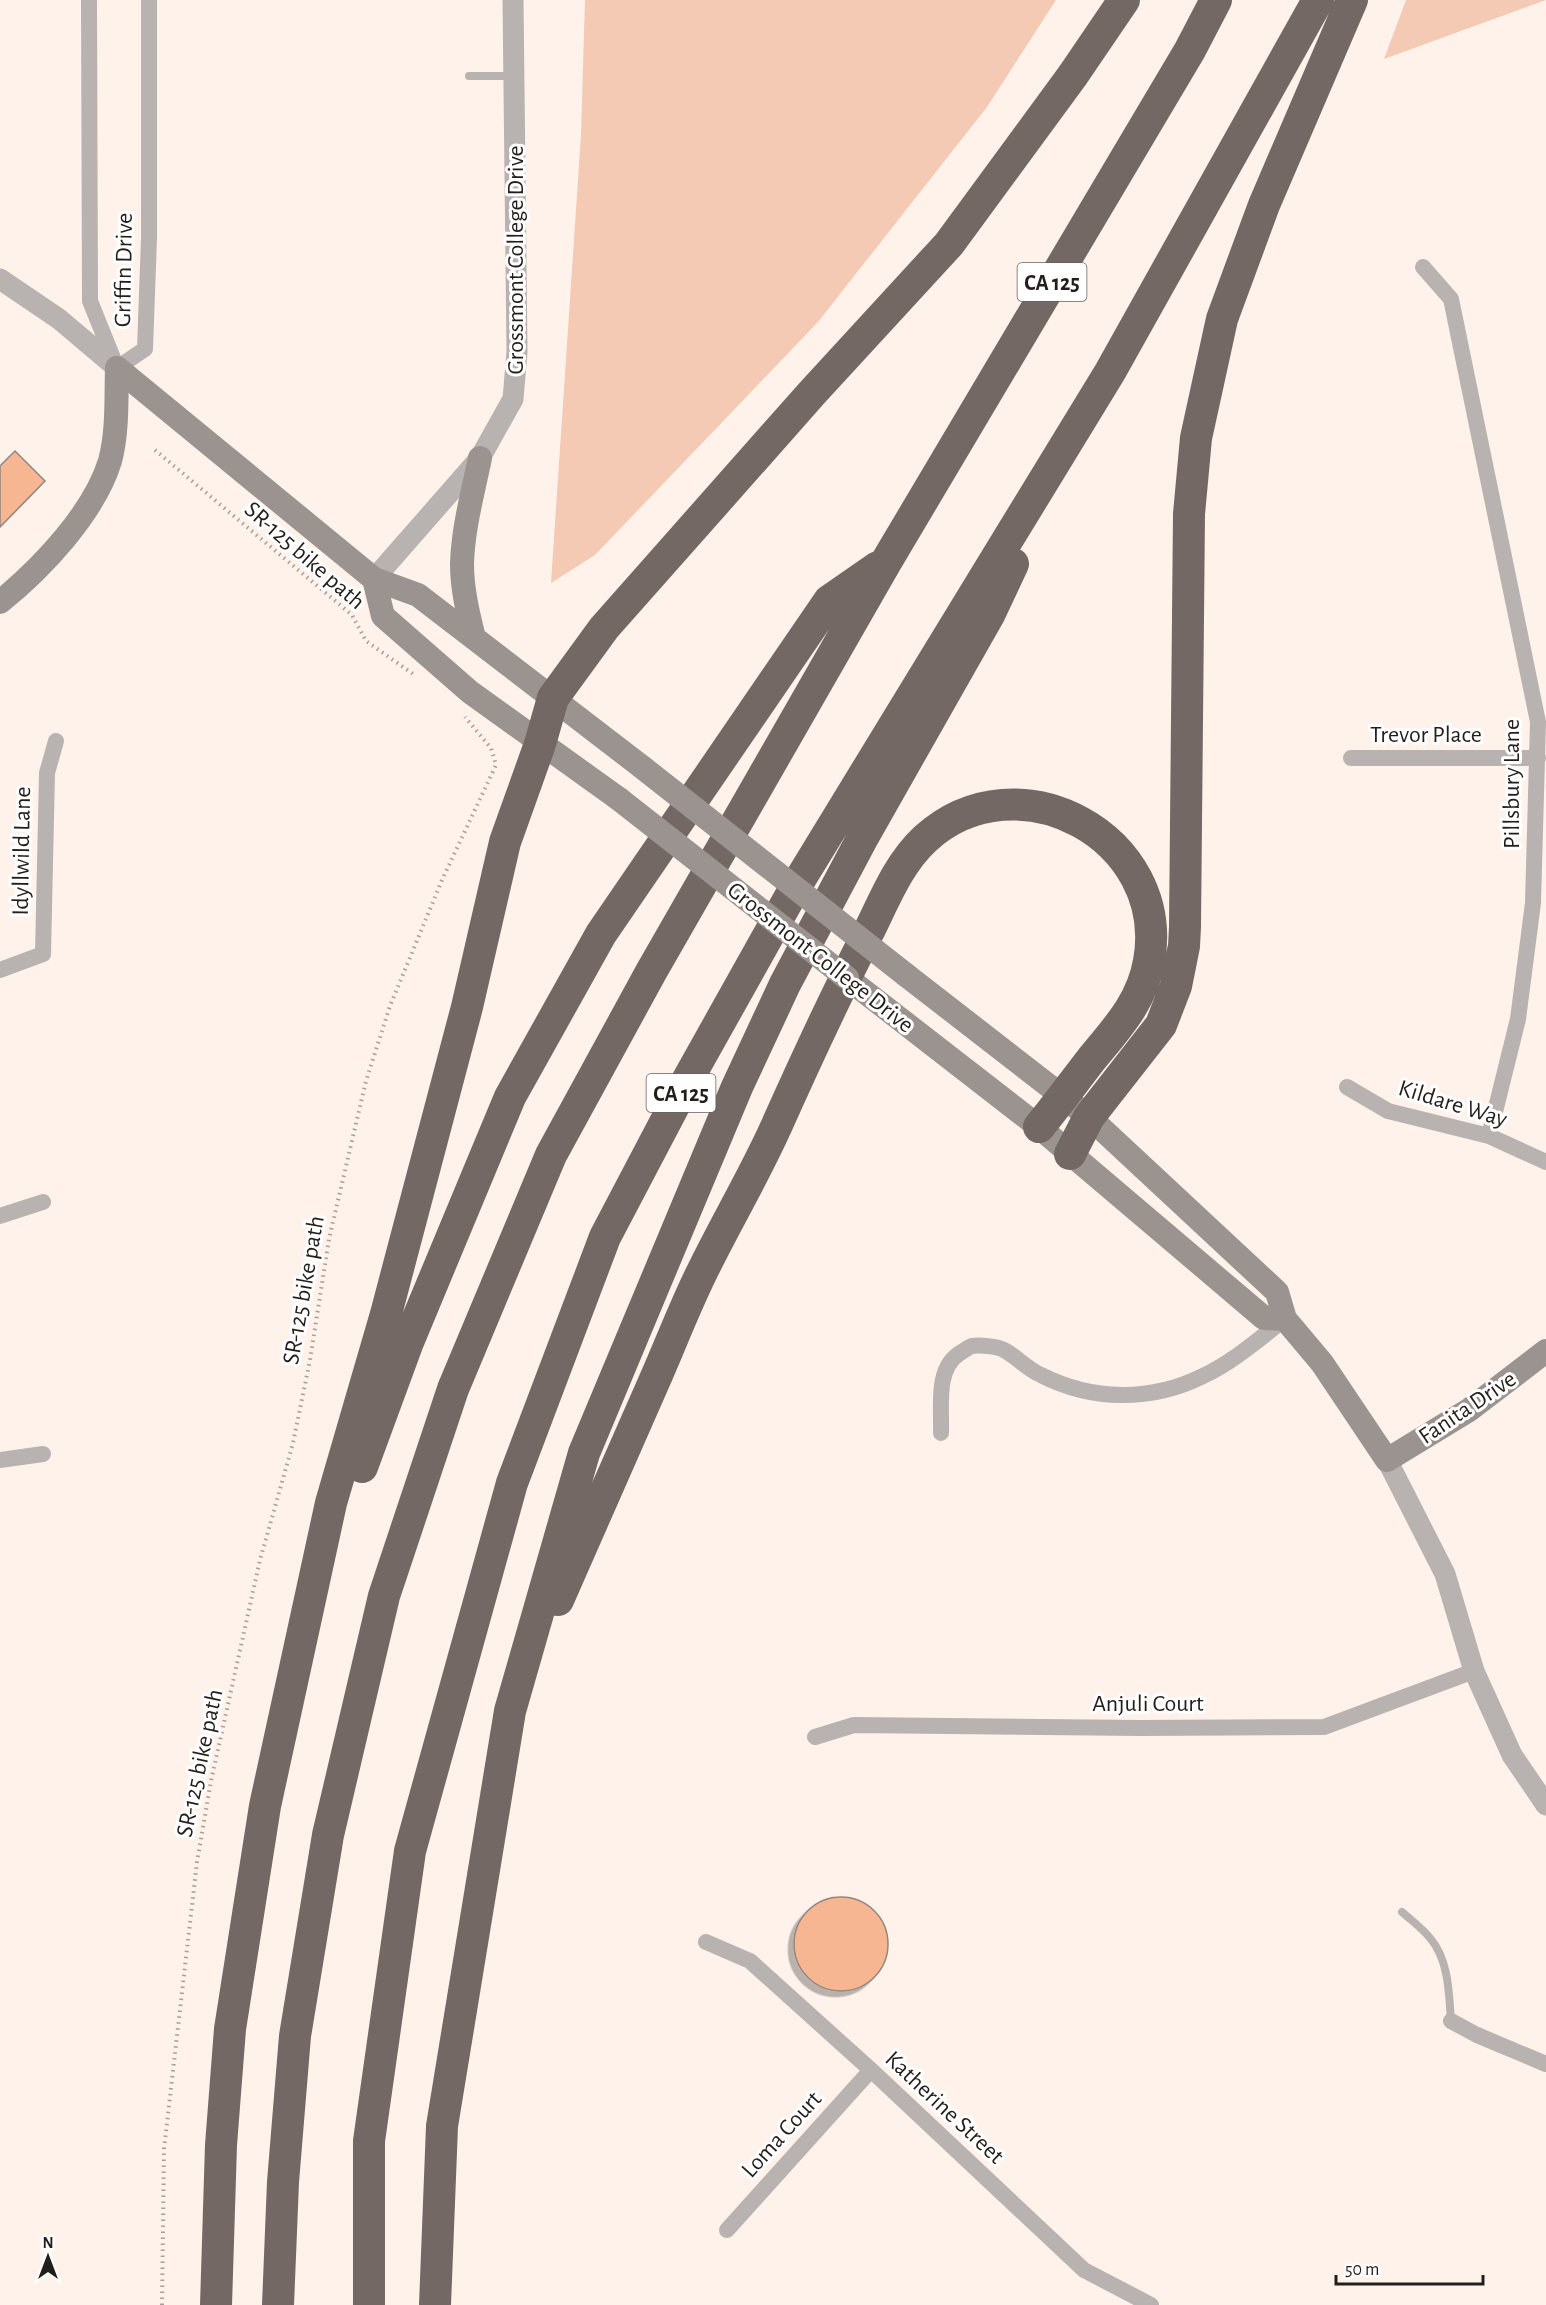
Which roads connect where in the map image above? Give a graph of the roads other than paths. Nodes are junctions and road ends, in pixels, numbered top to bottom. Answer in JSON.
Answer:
{"nodes":[{"id":1,"x":89,"y":0,"type":"edge"},
{"id":2,"x":149,"y":0,"type":"edge"},
{"id":3,"x":513,"y":0,"type":"edge"},
{"id":4,"x":1124,"y":0,"type":"edge"},
{"id":5,"x":1216,"y":0,"type":"edge"},
{"id":6,"x":1318,"y":0,"type":"edge"},
{"id":7,"x":1352,"y":0,"type":"edge"},
{"id":8,"x":469,"y":76,"type":"dead end"},
{"id":9,"x":514,"y":76,"type":"junction"},
{"id":10,"x":1423,"y":267,"type":"dead end"},
{"id":11,"x":0,"y":279,"type":"edge"},
{"id":12,"x":117,"y":368,"type":"junction"},
{"id":13,"x":1079,"y":422,"type":"junction"},
{"id":14,"x":480,"y":458,"type":"junction"},
{"id":15,"x":886,"y":562,"type":"junction"},
{"id":16,"x":374,"y":579,"type":"junction"},
{"id":17,"x":0,"y":602,"type":"edge"},
{"id":18,"x":474,"y":638,"type":"junction"},
{"id":19,"x":553,"y":698,"type":"junction"},
{"id":20,"x":56,"y":741,"type":"dead end"},
{"id":21,"x":540,"y":744,"type":"junction"},
{"id":22,"x":1351,"y":758,"type":"dead end"},
{"id":23,"x":1538,"y":758,"type":"junction"},
{"id":24,"x":0,"y":970,"type":"edge"},
{"id":25,"x":1347,"y":1087,"type":"dead end"},
{"id":26,"x":1064,"y":1097,"type":"junction"},
{"id":27,"x":1089,"y":1117,"type":"junction"},
{"id":28,"x":1038,"y":1127,"type":"junction"},
{"id":29,"x":1489,"y":1136,"type":"junction"},
{"id":30,"x":1070,"y":1154,"type":"junction"},
{"id":31,"x":1546,"y":1162,"type":"edge"},
{"id":32,"x":43,"y":1202,"type":"dead end"},
{"id":33,"x":0,"y":1216,"type":"edge"},
{"id":34,"x":1285,"y":1319,"type":"junction"},
{"id":35,"x":1546,"y":1351,"type":"edge"},
{"id":36,"x":941,"y":1433,"type":"dead end"},
{"id":37,"x":43,"y":1454,"type":"dead end"},
{"id":38,"x":0,"y":1460,"type":"edge"},
{"id":39,"x":1387,"y":1460,"type":"junction"},
{"id":40,"x":306,"y":1616,"type":"junction"},
{"id":41,"x":1474,"y":1671,"type":"junction"},
{"id":42,"x":510,"y":1711,"type":"junction"},
{"id":43,"x":815,"y":1737,"type":"dead end"},
{"id":44,"x":1546,"y":1805,"type":"edge"},
{"id":45,"x":1402,"y":1912,"type":"dead end"},
{"id":46,"x":706,"y":1942,"type":"dead end"},
{"id":47,"x":1452,"y":2021,"type":"joint"},
{"id":48,"x":1546,"y":2064,"type":"edge"},
{"id":49,"x":871,"y":2070,"type":"junction"},
{"id":50,"x":727,"y":2230,"type":"dead end"},
{"id":51,"x":216,"y":2305,"type":"edge"},
{"id":52,"x":278,"y":2305,"type":"edge"},
{"id":53,"x":369,"y":2305,"type":"edge"},
{"id":54,"x":435,"y":2305,"type":"edge"},
{"id":55,"x":1151,"y":2305,"type":"edge"}],
"edges":[{"from":1,"to":12,"type":"street","name":"Griffin Drive"},
{"from":2,"to":12,"type":"street","name":"Griffin Drive"},
{"from":3,"to":9,"type":"street","name":"Grossmont College Drive"},
{"from":4,"to":19,"type":"highway"},
{"from":5,"to":15,"type":"highway","number":"CA 125"},
{"from":6,"to":13,"type":"highway","number":"CA 125"},
{"from":7,"to":27,"type":"highway"},
{"from":8,"to":9,"type":"lane"},
{"from":9,"to":14,"type":"street","name":"Grossmont College Drive"},
{"from":10,"to":23,"type":"street","name":"Pillsbury Lane"},
{"from":11,"to":12,"type":"street","name":"Grossmont College Drive"},
{"from":12,"to":16,"type":"main road","name":"Grossmont College Drive"},
{"from":12,"to":17,"type":"main road"},
{"from":13,"to":42,"type":"highway"},
{"from":13,"to":53,"type":"highway","number":"CA 125"},
{"from":14,"to":16,"type":"street","name":"Grossmont College Drive"},
{"from":14,"to":18,"type":"main road"},
{"from":15,"to":40,"type":"highway"},
{"from":15,"to":52,"type":"highway","number":"CA 125"},
{"from":16,"to":18,"type":"main road","name":"Grossmont College Drive"},
{"from":16,"to":21,"type":"main road","name":"Grossmont College Drive"},
{"from":18,"to":19,"type":"main road","name":"Grossmont College Drive"},
{"from":19,"to":21,"type":"highway"},
{"from":19,"to":26,"type":"main road","name":"Grossmont College Drive","bridge":true},
{"from":20,"to":24,"type":"street","name":"Idyllwild Lane"},
{"from":21,"to":28,"type":"main road","name":"Grossmont College Drive","bridge":true},
{"from":21,"to":40,"type":"highway"},
{"from":22,"to":23,"type":"street","name":"Trevor Place"},
{"from":23,"to":29,"type":"street","name":"Pillsbury Lane"},
{"from":25,"to":29,"type":"street","name":"Kildare Way"},
{"from":26,"to":27,"type":"main road","name":"Grossmont College Drive"},
{"from":26,"to":28,"type":"highway"},
{"from":26,"to":42,"type":"highway"},
{"from":27,"to":30,"type":"highway"},
{"from":27,"to":34,"type":"main road","name":"Grossmont College Drive"},
{"from":28,"to":30,"type":"main road","name":"Grossmont College Drive"},
{"from":29,"to":31,"type":"street","name":"Kildare Way"},
{"from":30,"to":34,"type":"main road","name":"Grossmont College Drive"},
{"from":32,"to":33,"type":"street"},
{"from":34,"to":36,"type":"street"},
{"from":34,"to":39,"type":"main road","name":"Grossmont College Drive"},
{"from":35,"to":39,"type":"main road","name":"Fanita Drive"},
{"from":37,"to":38,"type":"street"},
{"from":39,"to":41,"type":"street","name":"Grossmont College Drive"},
{"from":40,"to":51,"type":"highway"},
{"from":41,"to":43,"type":"street","name":"Anjuli Court"},
{"from":41,"to":44,"type":"street","name":"Grossmont College Drive"},
{"from":42,"to":54,"type":"highway"},
{"from":45,"to":47,"type":"lane"},
{"from":46,"to":49,"type":"street","name":"Katherine Street"},
{"from":47,"to":48,"type":"street"},
{"from":49,"to":50,"type":"street","name":"Loma Court"},
{"from":49,"to":55,"type":"street","name":"Katherine Street"}]}
